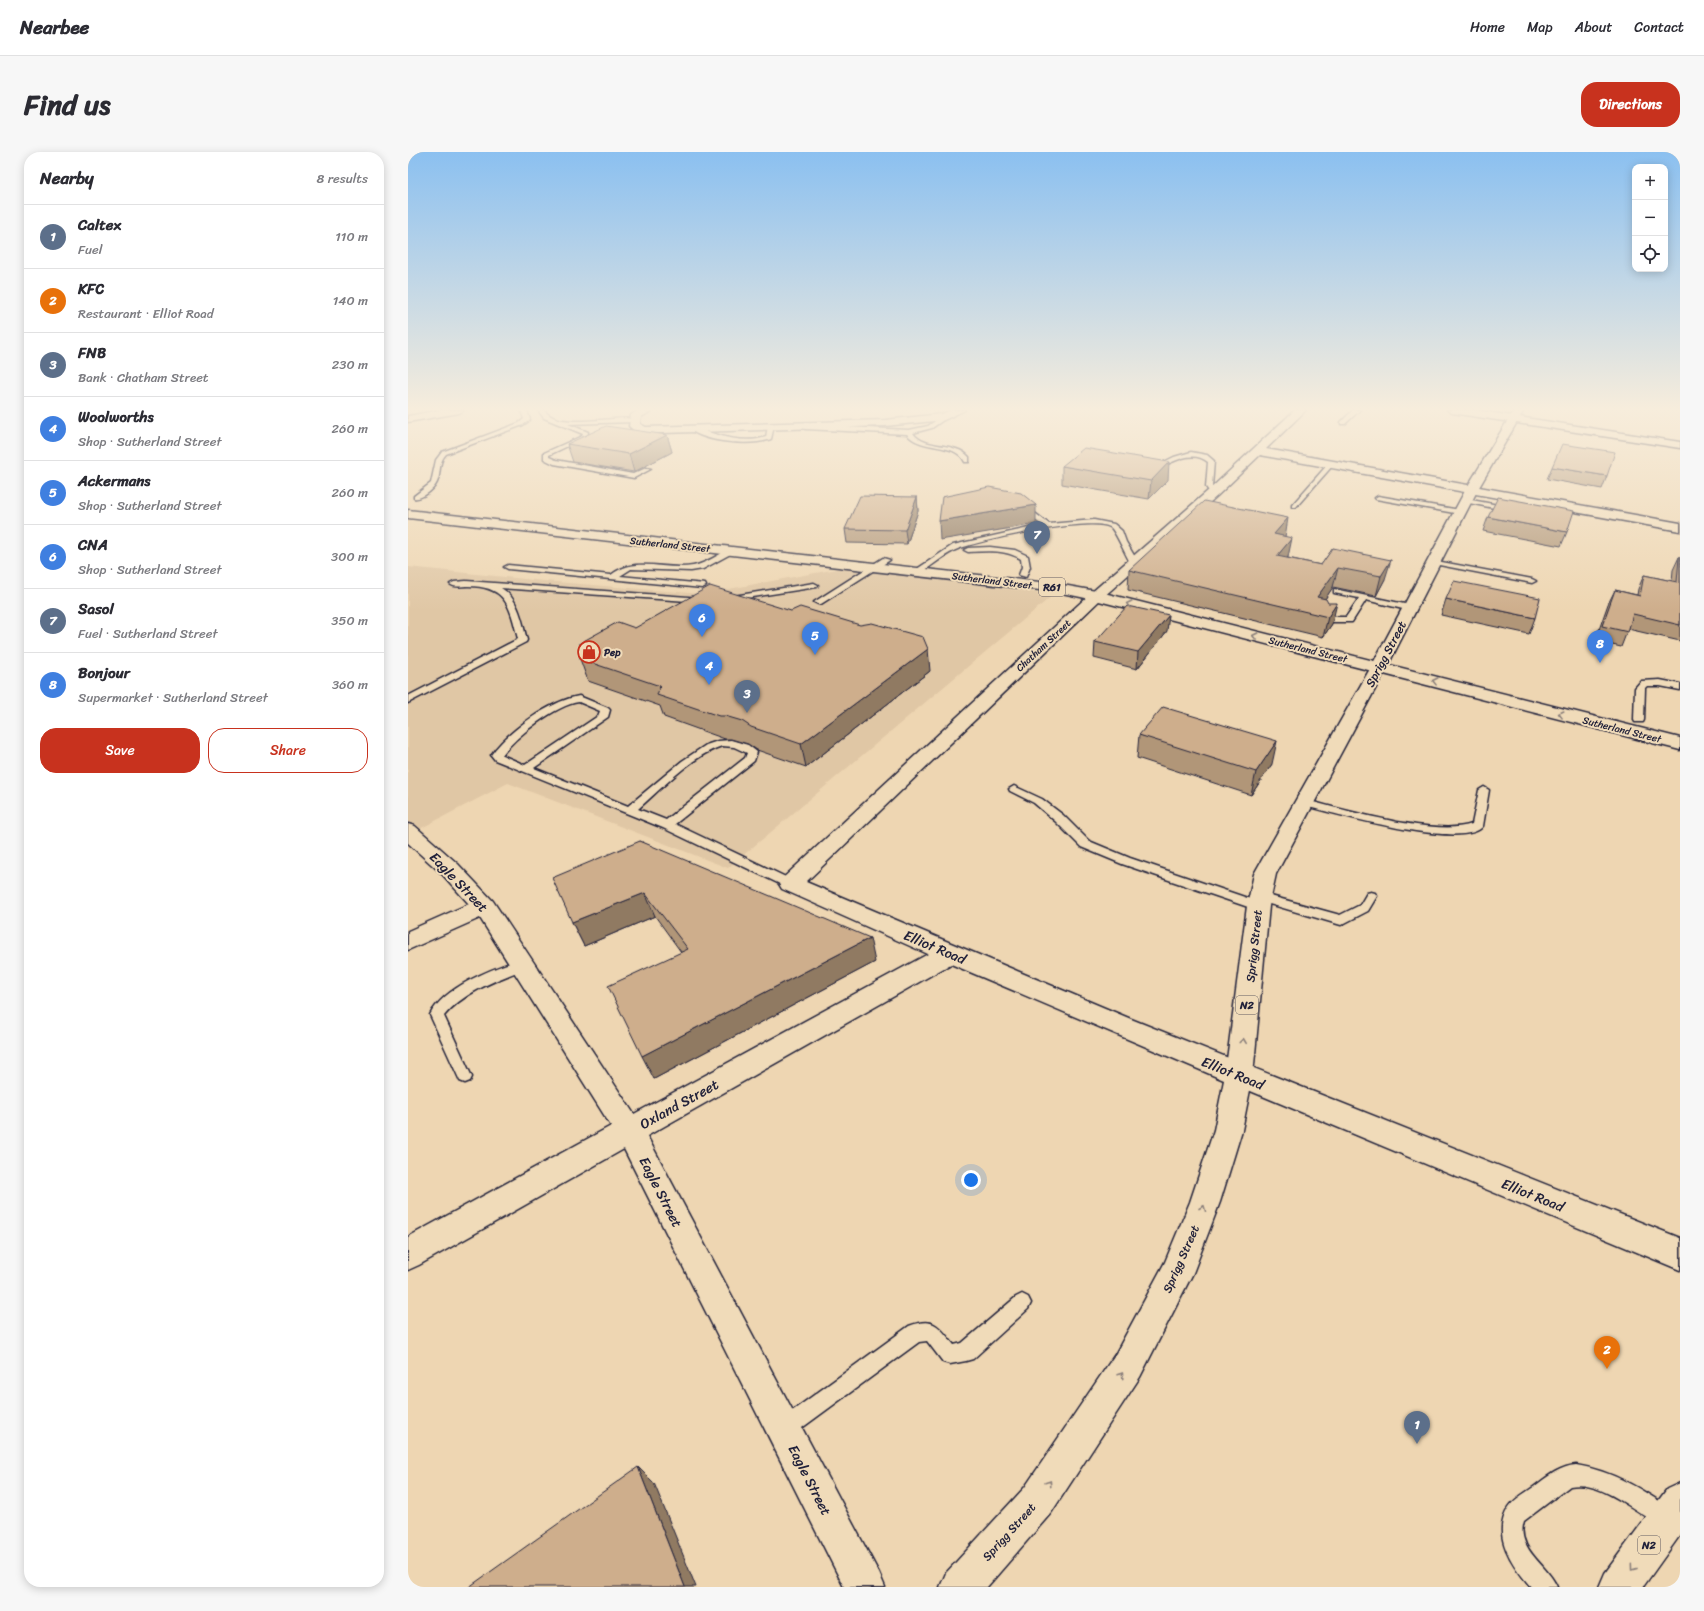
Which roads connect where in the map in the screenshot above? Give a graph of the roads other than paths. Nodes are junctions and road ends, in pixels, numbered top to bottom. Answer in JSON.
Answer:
{"nodes":[{"id":1,"x":437,"y":477,"type":"edge"},
{"id":2,"x":1210,"y":477,"type":"edge"},
{"id":3,"x":1230,"y":477,"type":"edge"},
{"id":4,"x":1320,"y":477,"type":"edge"},
{"id":5,"x":1378,"y":477,"type":"edge"},
{"id":6,"x":1480,"y":477,"type":"edge"},
{"id":7,"x":1213,"y":493,"type":"junction"},
{"id":8,"x":1378,"y":498,"type":"dead end"},
{"id":9,"x":412,"y":501,"type":"edge"},
{"id":10,"x":1466,"y":501,"type":"junction"},
{"id":11,"x":1294,"y":506,"type":"dead end"},
{"id":12,"x":1014,"y":507,"type":"edge"},
{"id":13,"x":1518,"y":510,"type":"edge"},
{"id":14,"x":408,"y":514,"type":"edge"},
{"id":15,"x":1048,"y":526,"type":"junction"},
{"id":16,"x":1680,"y":527,"type":"edge"},
{"id":17,"x":732,"y":550,"type":"junction"},
{"id":18,"x":950,"y":550,"type":"junction"},
{"id":19,"x":1134,"y":562,"type":"junction"},
{"id":20,"x":1434,"y":562,"type":"junction"},
{"id":21,"x":881,"y":563,"type":"junction"},
{"id":22,"x":508,"y":567,"type":"dead end"},
{"id":23,"x":922,"y":567,"type":"junction"},
{"id":24,"x":1023,"y":575,"type":"junction"},
{"id":25,"x":613,"y":577,"type":"junction"},
{"id":26,"x":1532,"y":581,"type":"dead end"},
{"id":27,"x":454,"y":584,"type":"dead end"},
{"id":28,"x":486,"y":584,"type":"junction"},
{"id":29,"x":814,"y":585,"type":"dead end"},
{"id":30,"x":702,"y":586,"type":"dead end"},
{"id":31,"x":1100,"y":591,"type":"junction"},
{"id":32,"x":1337,"y":591,"type":"edge"},
{"id":33,"x":1364,"y":597,"type":"junction"},
{"id":34,"x":818,"y":602,"type":"dead end"},
{"id":35,"x":1411,"y":608,"type":"junction"},
{"id":36,"x":1326,"y":620,"type":"edge"},
{"id":37,"x":1382,"y":661,"type":"junction"},
{"id":38,"x":1680,"y":687,"type":"edge"},
{"id":39,"x":408,"y":700,"type":"edge"},
{"id":40,"x":1639,"y":720,"type":"junction"},
{"id":41,"x":1680,"y":731,"type":"edge"},
{"id":42,"x":1680,"y":744,"type":"edge"},
{"id":43,"x":527,"y":768,"type":"junction"},
{"id":44,"x":1014,"y":789,"type":"dead end"},
{"id":45,"x":1484,"y":790,"type":"dead end"},
{"id":46,"x":1304,"y":803,"type":"junction"},
{"id":47,"x":630,"y":810,"type":"junction"},
{"id":48,"x":667,"y":825,"type":"junction"},
{"id":49,"x":408,"y":831,"type":"edge"},
{"id":50,"x":790,"y":884,"type":"junction"},
{"id":51,"x":1371,"y":896,"type":"dead end"},
{"id":52,"x":1259,"y":902,"type":"junction"},
{"id":53,"x":486,"y":907,"type":"junction"},
{"id":54,"x":408,"y":941,"type":"edge"},
{"id":55,"x":948,"y":954,"type":"junction"},
{"id":56,"x":522,"y":964,"type":"junction"},
{"id":57,"x":1239,"y":1075,"type":"junction"},
{"id":58,"x":465,"y":1077,"type":"dead end"},
{"id":59,"x":630,"y":1132,"type":"junction"},
{"id":60,"x":408,"y":1254,"type":"edge"},
{"id":61,"x":1680,"y":1254,"type":"edge"},
{"id":62,"x":1022,"y":1303,"type":"dead end"},
{"id":63,"x":784,"y":1430,"type":"junction"},
{"id":64,"x":1674,"y":1510,"type":"edge"},
{"id":65,"x":865,"y":1587,"type":"edge"},
{"id":66,"x":960,"y":1587,"type":"edge"},
{"id":67,"x":1546,"y":1587,"type":"edge"},
{"id":68,"x":1618,"y":1587,"type":"edge"}],
"edges":[{"from":1,"to":9,"type":"lane"},
{"from":2,"to":7,"type":"lane"},
{"from":3,"to":7,"type":"main road","name":"Chatham Street"},
{"from":4,"to":11,"type":"lane"},
{"from":5,"to":10,"type":"main road"},
{"from":6,"to":10,"type":"main road","name":"Sprigg Street","number":"N2"},
{"from":7,"to":19,"type":"main road","name":"Chatham Street"},
{"from":8,"to":10,"type":"lane"},
{"from":9,"to":21,"type":"main road","name":"Sutherland Street","number":"R61"},
{"from":10,"to":13,"type":"lane"},
{"from":10,"to":16,"type":"main road"},
{"from":10,"to":20,"type":"main road","name":"Sprigg Street","number":"N2"},
{"from":12,"to":15,"type":"lane"},
{"from":14,"to":17,"type":"main road","name":"Sutherland Street","number":"R61"},
{"from":15,"to":18,"type":"lane"},
{"from":15,"to":19,"type":"lane"},
{"from":17,"to":21,"type":"main road","name":"Sutherland Street","number":"R61"},
{"from":17,"to":25,"type":"lane"},
{"from":18,"to":23,"type":"lane"},
{"from":18,"to":24,"type":"lane"},
{"from":19,"to":31,"type":"main road","name":"Chatham Street"},
{"from":20,"to":26,"type":"lane"},
{"from":20,"to":35,"type":"main road","name":"Sprigg Street","number":"N2"},
{"from":21,"to":23,"type":"main road","name":"Sutherland Street","number":"R61"},
{"from":21,"to":34,"type":"lane"},
{"from":22,"to":25,"type":"lane"},
{"from":23,"to":24,"type":"main road","name":"Sutherland Street","number":"R61"},
{"from":23,"to":31,"type":"main road","name":"Sutherland Street","number":"R61"},
{"from":24,"to":31,"type":"main road","name":"Sutherland Street","number":"R61"},
{"from":25,"to":30,"type":"lane"},
{"from":27,"to":28,"type":"lane"},
{"from":28,"to":29,"type":"lane"},
{"from":28,"to":39,"type":"lane"},
{"from":31,"to":37,"type":"main road","name":"Sutherland Street","number":"R61"},
{"from":31,"to":50,"type":"main road","name":"Chatham Street"},
{"from":32,"to":33,"type":"lane"},
{"from":33,"to":35,"type":"lane"},
{"from":33,"to":36,"type":"lane"},
{"from":35,"to":37,"type":"main road","name":"Sprigg Street","number":"N2"},
{"from":37,"to":40,"type":"main road","name":"Sutherland Street","number":"R61"},
{"from":42,"to":37,"type":"main road","name":"Sutherland Street","number":"R61","one_way":true},
{"from":37,"to":46,"type":"main road","name":"Sprigg Street","number":"N2"},
{"from":38,"to":40,"type":"lane"},
{"from":40,"to":41,"type":"main road","name":"Sutherland Street","number":"R61"},
{"from":43,"to":43,"type":"lane"},
{"from":43,"to":47,"type":"lane"},
{"from":44,"to":52,"type":"lane"},
{"from":45,"to":46,"type":"lane"},
{"from":46,"to":52,"type":"main road","name":"Sprigg Street","number":"N2"},
{"from":47,"to":48,"type":"lane"},
{"from":47,"to":48,"type":"lane"},
{"from":48,"to":50,"type":"lane"},
{"from":49,"to":53,"type":"main road","name":"Eagle Street"},
{"from":50,"to":55,"type":"main road","name":"Elliot Road"},
{"from":51,"to":52,"type":"lane"},
{"from":57,"to":52,"type":"main road","name":"Sprigg Street","number":"N2","one_way":true},
{"from":53,"to":54,"type":"main road"},
{"from":53,"to":56,"type":"main road","name":"Eagle Street"},
{"from":55,"to":57,"type":"main road","name":"Elliot Road"},
{"from":55,"to":59,"type":"main road","name":"Oxland Street"},
{"from":56,"to":58,"type":"lane"},
{"from":56,"to":59,"type":"main road","name":"Eagle Street"},
{"from":57,"to":61,"type":"main road","name":"Elliot Road"},
{"from":66,"to":57,"type":"main road","name":"Sprigg Street","number":"N2","one_way":true},
{"from":59,"to":60,"type":"main road","name":"Oxland Street"},
{"from":59,"to":63,"type":"main road","name":"Eagle Street"},
{"from":62,"to":63,"type":"lane"},
{"from":63,"to":65,"type":"main road","name":"Eagle Street"},
{"from":64,"to":67,"type":"lane"},
{"from":64,"to":68,"type":"main road","number":"N2","one_way":true}]}
